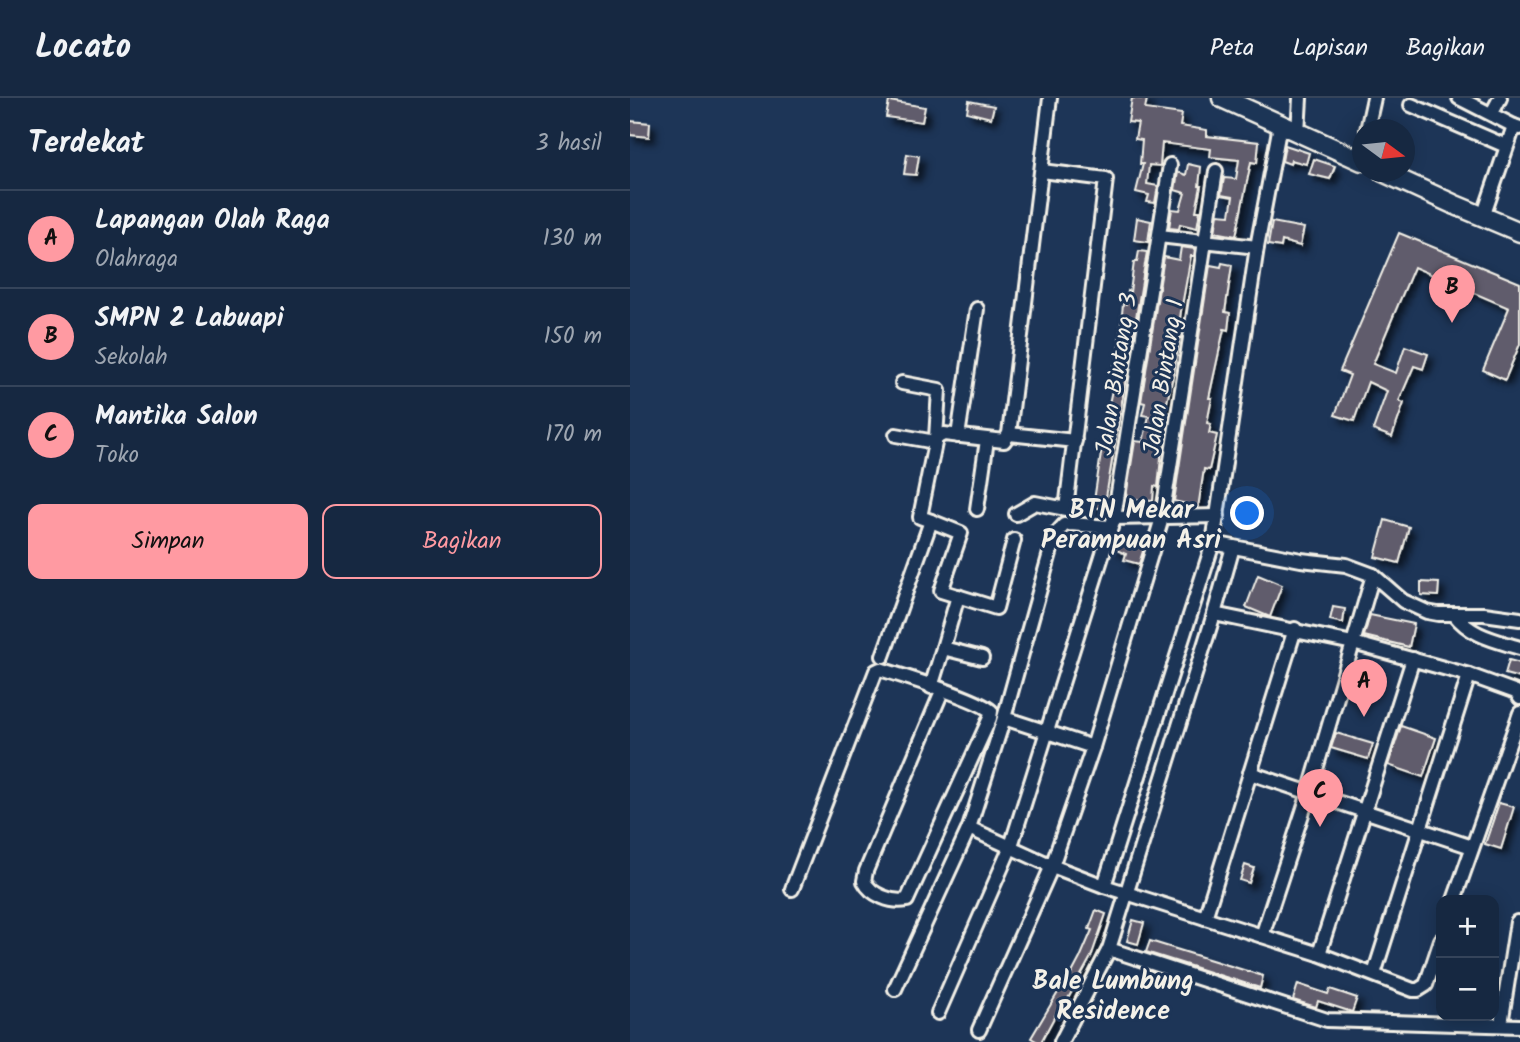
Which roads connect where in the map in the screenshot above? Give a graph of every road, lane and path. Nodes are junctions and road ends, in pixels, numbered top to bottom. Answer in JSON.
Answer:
{"nodes":[{"id":1,"x":1050,"y":98,"type":"edge"},
{"id":2,"x":1222,"y":98,"type":"edge"},
{"id":3,"x":1300,"y":98,"type":"edge"},
{"id":4,"x":1374,"y":98,"type":"edge"},
{"id":5,"x":1459,"y":98,"type":"edge"},
{"id":6,"x":1500,"y":98,"type":"edge"},
{"id":7,"x":1411,"y":105,"type":"dead end"},
{"id":8,"x":1492,"y":113,"type":"junction"},
{"id":9,"x":1369,"y":119,"type":"edge"},
{"id":10,"x":1280,"y":125,"type":"junction"},
{"id":11,"x":1517,"y":127,"type":"edge"},
{"id":12,"x":1298,"y":133,"type":"junction"},
{"id":13,"x":1506,"y":146,"type":"junction"},
{"id":14,"x":1352,"y":152,"type":"edge"},
{"id":15,"x":1170,"y":165,"type":"dead end"},
{"id":16,"x":1042,"y":171,"type":"junction"},
{"id":17,"x":1216,"y":171,"type":"dead end"},
{"id":18,"x":1405,"y":182,"type":"edge"},
{"id":19,"x":1483,"y":217,"type":"junction"},
{"id":20,"x":1520,"y":232,"type":"edge"},
{"id":21,"x":1159,"y":236,"type":"junction"},
{"id":22,"x":1205,"y":242,"type":"junction"},
{"id":23,"x":1257,"y":247,"type":"junction"},
{"id":24,"x":977,"y":309,"type":"dead end"},
{"id":25,"x":902,"y":383,"type":"dead end"},
{"id":26,"x":1009,"y":434,"type":"junction"},
{"id":27,"x":896,"y":435,"type":"dead end"},
{"id":28,"x":958,"y":436,"type":"junction"},
{"id":29,"x":936,"y":440,"type":"junction"},
{"id":30,"x":988,"y":440,"type":"junction"},
{"id":31,"x":1075,"y":441,"type":"junction"},
{"id":32,"x":977,"y":509,"type":"dead end"},
{"id":33,"x":1016,"y":514,"type":"dead end"},
{"id":34,"x":1218,"y":516,"type":"junction"},
{"id":35,"x":1161,"y":518,"type":"junction"},
{"id":36,"x":931,"y":521,"type":"junction"},
{"id":37,"x":1112,"y":523,"type":"junction"},
{"id":38,"x":1014,"y":540,"type":"dead end"},
{"id":39,"x":1213,"y":543,"type":"junction"},
{"id":40,"x":1233,"y":547,"type":"junction"},
{"id":41,"x":1373,"y":575,"type":"junction"},
{"id":42,"x":958,"y":596,"type":"junction"},
{"id":43,"x":1214,"y":614,"type":"junction"},
{"id":44,"x":1454,"y":614,"type":"junction"},
{"id":45,"x":1520,"y":619,"type":"edge"},
{"id":46,"x":1295,"y":629,"type":"junction"},
{"id":47,"x":1353,"y":643,"type":"junction"},
{"id":48,"x":943,"y":648,"type":"junction"},
{"id":49,"x":1520,"y":648,"type":"edge"},
{"id":50,"x":883,"y":656,"type":"dead end"},
{"id":51,"x":982,"y":658,"type":"dead end"},
{"id":52,"x":1413,"y":659,"type":"junction"},
{"id":53,"x":1469,"y":675,"type":"junction"},
{"id":54,"x":936,"y":689,"type":"junction"},
{"id":55,"x":1520,"y":698,"type":"edge"},
{"id":56,"x":1520,"y":713,"type":"edge"},
{"id":57,"x":1004,"y":718,"type":"junction"},
{"id":58,"x":1046,"y":732,"type":"junction"},
{"id":59,"x":1093,"y":747,"type":"junction"},
{"id":60,"x":1250,"y":774,"type":"junction"},
{"id":61,"x":1309,"y":793,"type":"junction"},
{"id":62,"x":1366,"y":813,"type":"junction"},
{"id":63,"x":970,"y":828,"type":"junction"},
{"id":64,"x":1420,"y":830,"type":"junction"},
{"id":65,"x":1010,"y":846,"type":"junction"},
{"id":66,"x":1472,"y":847,"type":"junction"},
{"id":67,"x":1052,"y":866,"type":"junction"},
{"id":68,"x":1104,"y":886,"type":"junction"},
{"id":69,"x":792,"y":889,"type":"dead end"},
{"id":70,"x":1127,"y":892,"type":"junction"},
{"id":71,"x":1456,"y":895,"type":"edge"},
{"id":72,"x":1205,"y":918,"type":"junction"},
{"id":73,"x":1517,"y":922,"type":"dead end"},
{"id":74,"x":1262,"y":936,"type":"junction"},
{"id":75,"x":1110,"y":949,"type":"junction"},
{"id":76,"x":1319,"y":954,"type":"junction"},
{"id":77,"x":1436,"y":955,"type":"edge"},
{"id":78,"x":1374,"y":974,"type":"junction"},
{"id":79,"x":895,"y":989,"type":"dead end"},
{"id":80,"x":938,"y":1013,"type":"dead end"},
{"id":81,"x":1501,"y":1024,"type":"junction"},
{"id":82,"x":1520,"y":1026,"type":"edge"},
{"id":83,"x":979,"y":1030,"type":"dead end"},
{"id":84,"x":1061,"y":1042,"type":"edge"}],
"edges":[{"from":1,"to":16,"type":"street"},
{"from":2,"to":10,"type":"street"},
{"from":3,"to":12,"type":"street"},
{"from":4,"to":9,"type":"street"},
{"from":5,"to":8,"type":"street"},
{"from":6,"to":8,"type":"street"},
{"from":7,"to":13,"type":"street"},
{"from":8,"to":11,"type":"street"},
{"from":10,"to":12,"type":"street"},
{"from":10,"to":23,"type":"street"},
{"from":11,"to":13,"type":"street"},
{"from":12,"to":14,"type":"street"},
{"from":13,"to":19,"type":"street"},
{"from":15,"to":21,"type":"street","name":"Jalan Bintang 3"},
{"from":16,"to":26,"type":"street"},
{"from":16,"to":31,"type":"street"},
{"from":17,"to":22,"type":"street","name":"Jalan Bintang 1"},
{"from":18,"to":19,"type":"street"},
{"from":19,"to":20,"type":"street"},
{"from":21,"to":22,"type":"street"},
{"from":21,"to":37,"type":"street","name":"Jalan Bintang 3"},
{"from":22,"to":23,"type":"street"},
{"from":22,"to":35,"type":"street","name":"Jalan Bintang 1"},
{"from":23,"to":34,"type":"street"},
{"from":24,"to":28,"type":"street"},
{"from":25,"to":29,"type":"street"},
{"from":26,"to":30,"type":"street"},
{"from":26,"to":31,"type":"street"},
{"from":27,"to":29,"type":"street"},
{"from":28,"to":29,"type":"street"},
{"from":28,"to":30,"type":"street"},
{"from":29,"to":36,"type":"street"},
{"from":30,"to":32,"type":"street"},
{"from":31,"to":33,"type":"street"},
{"from":34,"to":35,"type":"street"},
{"from":34,"to":39,"type":"street"},
{"from":35,"to":37,"type":"street"},
{"from":35,"to":59,"type":"street","name":"Jalan Bintang 1"},
{"from":36,"to":42,"type":"street"},
{"from":36,"to":50,"type":"street"},
{"from":37,"to":57,"type":"street"},
{"from":37,"to":58,"type":"street","name":"Jalan Bintang 3"},
{"from":38,"to":42,"type":"street"},
{"from":39,"to":40,"type":"street"},
{"from":39,"to":68,"type":"street"},
{"from":40,"to":41,"type":"street"},
{"from":40,"to":43,"type":"street"},
{"from":41,"to":44,"type":"street"},
{"from":41,"to":47,"type":"street"},
{"from":42,"to":48,"type":"street"},
{"from":43,"to":46,"type":"street"},
{"from":43,"to":70,"type":"street"},
{"from":44,"to":45,"type":"street"},
{"from":44,"to":49,"type":"street"},
{"from":46,"to":47,"type":"street"},
{"from":46,"to":60,"type":"street"},
{"from":47,"to":52,"type":"street"},
{"from":47,"to":61,"type":"street"},
{"from":48,"to":51,"type":"street"},
{"from":48,"to":54,"type":"street"},
{"from":52,"to":53,"type":"street"},
{"from":52,"to":62,"type":"street"},
{"from":53,"to":55,"type":"street"},
{"from":53,"to":64,"type":"street"},
{"from":54,"to":54,"type":"street"},
{"from":54,"to":69,"type":"street"},
{"from":56,"to":66,"type":"street"},
{"from":57,"to":58,"type":"street"},
{"from":57,"to":63,"type":"street"},
{"from":58,"to":59,"type":"street"},
{"from":58,"to":65,"type":"street","name":"Jalan Bintang 3"},
{"from":59,"to":67,"type":"street","name":"Jalan Bintang 1"},
{"from":60,"to":61,"type":"street"},
{"from":60,"to":72,"type":"street"},
{"from":61,"to":62,"type":"street"},
{"from":61,"to":74,"type":"street"},
{"from":62,"to":64,"type":"street"},
{"from":62,"to":76,"type":"street"},
{"from":63,"to":65,"type":"street"},
{"from":63,"to":79,"type":"street"},
{"from":64,"to":66,"type":"street"},
{"from":64,"to":78,"type":"street"},
{"from":65,"to":67,"type":"street"},
{"from":65,"to":80,"type":"street","name":"Jalan Bintang 3"},
{"from":66,"to":71,"type":"street"},
{"from":67,"to":68,"type":"street"},
{"from":67,"to":83,"type":"street","name":"Jalan Bintang 1"},
{"from":68,"to":70,"type":"street"},
{"from":70,"to":72,"type":"street"},
{"from":70,"to":75,"type":"street"},
{"from":72,"to":74,"type":"street"},
{"from":73,"to":81,"type":"street"},
{"from":74,"to":76,"type":"street"},
{"from":75,"to":81,"type":"street"},
{"from":75,"to":84,"type":"street"},
{"from":76,"to":78,"type":"street"},
{"from":77,"to":78,"type":"street"},
{"from":81,"to":82,"type":"street"}]}
